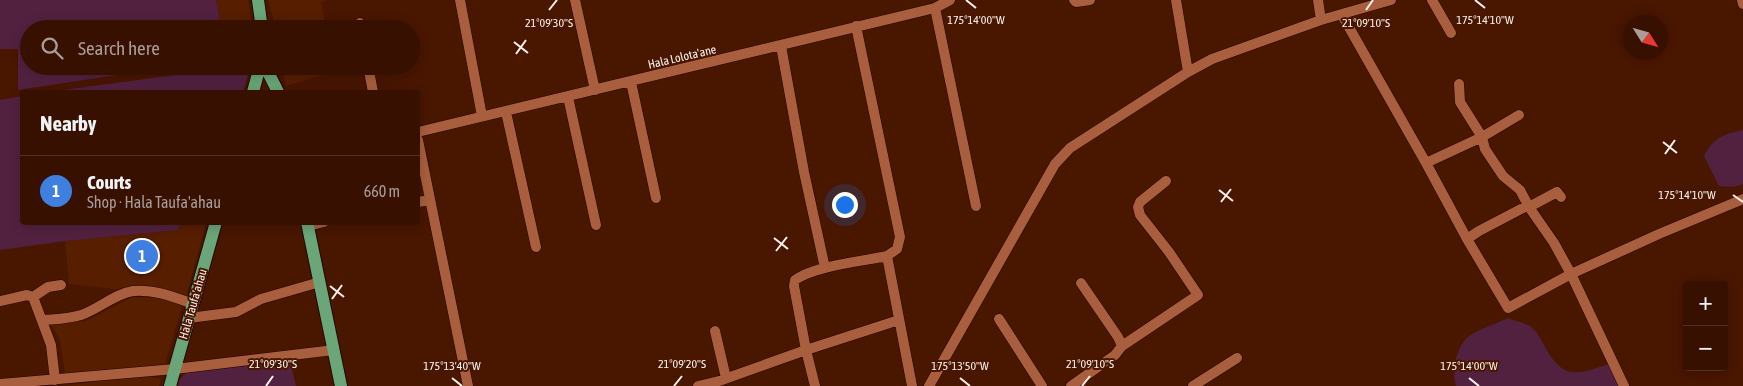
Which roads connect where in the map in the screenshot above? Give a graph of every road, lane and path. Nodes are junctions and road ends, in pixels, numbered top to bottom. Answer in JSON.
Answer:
{"nodes":[{"id":1,"x":258,"y":0,"type":"edge"},
{"id":2,"x":460,"y":0,"type":"edge"},
{"id":3,"x":575,"y":0,"type":"edge"},
{"id":4,"x":950,"y":0,"type":"edge"},
{"id":5,"x":1074,"y":0,"type":"edge"},
{"id":6,"x":1090,"y":0,"type":"edge"},
{"id":7,"x":1176,"y":0,"type":"edge"},
{"id":8,"x":1318,"y":0,"type":"edge"},
{"id":9,"x":1391,"y":0,"type":"edge"},
{"id":10,"x":1432,"y":0,"type":"edge"},
{"id":11,"x":1742,"y":0,"type":"edge"},
{"id":12,"x":1743,"y":4,"type":"edge"},
{"id":13,"x":936,"y":8,"type":"junction"},
{"id":14,"x":1342,"y":15,"type":"junction"},
{"id":15,"x":261,"y":20,"type":"edge"},
{"id":16,"x":1320,"y":20,"type":"junction"},
{"id":17,"x":856,"y":26,"type":"junction"},
{"id":18,"x":1451,"y":33,"type":"dead end"},
{"id":19,"x":781,"y":46,"type":"junction"},
{"id":20,"x":1188,"y":72,"type":"junction"},
{"id":21,"x":258,"y":75,"type":"edge"},
{"id":22,"x":270,"y":75,"type":"edge"},
{"id":23,"x":370,"y":75,"type":"edge"},
{"id":24,"x":631,"y":82,"type":"junction"},
{"id":25,"x":1459,"y":84,"type":"dead end"},
{"id":26,"x":254,"y":88,"type":"edge"},
{"id":27,"x":277,"y":90,"type":"edge"},
{"id":28,"x":373,"y":90,"type":"edge"},
{"id":29,"x":594,"y":90,"type":"junction"},
{"id":30,"x":568,"y":97,"type":"junction"},
{"id":31,"x":506,"y":112,"type":"junction"},
{"id":32,"x":1519,"y":115,"type":"dead end"},
{"id":33,"x":482,"y":116,"type":"junction"},
{"id":34,"x":420,"y":132,"type":"edge"},
{"id":35,"x":1482,"y":137,"type":"junction"},
{"id":36,"x":420,"y":150,"type":"edge"},
{"id":37,"x":1426,"y":163,"type":"junction"},
{"id":38,"x":1166,"y":181,"type":"dead end"},
{"id":39,"x":1561,"y":197,"type":"dead end"},
{"id":40,"x":656,"y":198,"type":"dead end"},
{"id":41,"x":1743,"y":199,"type":"edge"},
{"id":42,"x":430,"y":200,"type":"junction"},
{"id":43,"x":420,"y":202,"type":"edge"},
{"id":44,"x":976,"y":206,"type":"dead end"},
{"id":45,"x":1529,"y":207,"type":"junction"},
{"id":46,"x":215,"y":225,"type":"edge"},
{"id":47,"x":307,"y":225,"type":"edge"},
{"id":48,"x":596,"y":225,"type":"dead end"},
{"id":49,"x":1467,"y":240,"type":"junction"},
{"id":50,"x":536,"y":247,"type":"dead end"},
{"id":51,"x":887,"y":256,"type":"junction"},
{"id":52,"x":825,"y":268,"type":"junction"},
{"id":53,"x":1571,"y":274,"type":"junction"},
{"id":54,"x":320,"y":282,"type":"junction"},
{"id":55,"x":1082,"y":283,"type":"dead end"},
{"id":56,"x":61,"y":285,"type":"dead end"},
{"id":57,"x":34,"y":297,"type":"junction"},
{"id":58,"x":0,"y":301,"type":"edge"},
{"id":59,"x":193,"y":304,"type":"junction"},
{"id":60,"x":189,"y":318,"type":"junction"},
{"id":61,"x":999,"y":319,"type":"dead end"},
{"id":62,"x":43,"y":320,"type":"junction"},
{"id":63,"x":899,"y":320,"type":"junction"},
{"id":64,"x":716,"y":331,"type":"dead end"},
{"id":65,"x":1122,"y":346,"type":"junction"},
{"id":66,"x":334,"y":350,"type":"junction"},
{"id":67,"x":806,"y":350,"type":"junction"},
{"id":68,"x":1237,"y":358,"type":"dead end"},
{"id":69,"x":175,"y":369,"type":"junction"},
{"id":70,"x":55,"y":380,"type":"junction"},
{"id":71,"x":723,"y":382,"type":"edge"},
{"id":72,"x":0,"y":384,"type":"edge"},
{"id":73,"x":170,"y":386,"type":"edge"},
{"id":74,"x":341,"y":386,"type":"edge"},
{"id":75,"x":468,"y":386,"type":"edge"},
{"id":76,"x":698,"y":386,"type":"edge"},
{"id":77,"x":815,"y":386,"type":"edge"},
{"id":78,"x":912,"y":386,"type":"edge"},
{"id":79,"x":930,"y":386,"type":"edge"},
{"id":80,"x":1042,"y":386,"type":"edge"},
{"id":81,"x":1071,"y":386,"type":"edge"},
{"id":82,"x":1193,"y":386,"type":"edge"},
{"id":83,"x":1624,"y":386,"type":"edge"}],
"edges":[{"from":1,"to":15,"type":"main road"},
{"from":2,"to":33,"type":"street"},
{"from":3,"to":29,"type":"street"},
{"from":4,"to":13,"type":"street","name":"Hala Lolota'ane"},
{"from":5,"to":6,"type":"street"},
{"from":7,"to":20,"type":"street"},
{"from":8,"to":16,"type":"street"},
{"from":9,"to":14,"type":"street"},
{"from":10,"to":18,"type":"street"},
{"from":11,"to":12,"type":"street"},
{"from":13,"to":17,"type":"street","name":"Hala Lolota'ane"},
{"from":13,"to":44,"type":"street"},
{"from":14,"to":16,"type":"street"},
{"from":14,"to":37,"type":"street"},
{"from":16,"to":20,"type":"street"},
{"from":17,"to":19,"type":"street","name":"Hala Lolota'ane"},
{"from":17,"to":51,"type":"street"},
{"from":19,"to":24,"type":"street","name":"Hala Lolota'ane"},
{"from":19,"to":52,"type":"street"},
{"from":20,"to":79,"type":"street"},
{"from":21,"to":26,"type":"main road"},
{"from":22,"to":27,"type":"main road"},
{"from":23,"to":28,"type":"street"},
{"from":24,"to":29,"type":"street","name":"Hala Lolota'ane"},
{"from":24,"to":40,"type":"street"},
{"from":25,"to":35,"type":"street"},
{"from":29,"to":30,"type":"street","name":"Hala Lolota'ane"},
{"from":30,"to":31,"type":"street","name":"Hala Lolota'ane"},
{"from":30,"to":48,"type":"street"},
{"from":31,"to":33,"type":"street","name":"Hala Lolota'ane"},
{"from":31,"to":50,"type":"street"},
{"from":32,"to":35,"type":"street"},
{"from":33,"to":34,"type":"street","name":"Hala Lolota'ane"},
{"from":35,"to":37,"type":"street"},
{"from":35,"to":45,"type":"street"},
{"from":36,"to":42,"type":"street"},
{"from":37,"to":49,"type":"street"},
{"from":38,"to":65,"type":"street"},
{"from":39,"to":45,"type":"street"},
{"from":41,"to":53,"type":"street"},
{"from":42,"to":43,"type":"street"},
{"from":42,"to":75,"type":"street"},
{"from":45,"to":49,"type":"street"},
{"from":45,"to":53,"type":"street"},
{"from":46,"to":59,"type":"main road","name":"Hala Taufa'ahau"},
{"from":47,"to":54,"type":"main road"},
{"from":49,"to":53,"type":"street"},
{"from":51,"to":52,"type":"street"},
{"from":51,"to":63,"type":"street"},
{"from":52,"to":67,"type":"street"},
{"from":53,"to":83,"type":"street"},
{"from":54,"to":60,"type":"street"},
{"from":54,"to":66,"type":"main road"},
{"from":55,"to":65,"type":"street"},
{"from":56,"to":57,"type":"street"},
{"from":57,"to":58,"type":"street"},
{"from":57,"to":62,"type":"street"},
{"from":59,"to":60,"type":"main road","name":"Hala Taufa'ahau"},
{"from":59,"to":62,"type":"street"},
{"from":60,"to":69,"type":"main road","name":"Hala Taufa'ahau"},
{"from":61,"to":80,"type":"street"},
{"from":62,"to":70,"type":"street"},
{"from":63,"to":67,"type":"street"},
{"from":63,"to":78,"type":"street"},
{"from":64,"to":71,"type":"street"},
{"from":65,"to":81,"type":"street"},
{"from":66,"to":69,"type":"street"},
{"from":66,"to":74,"type":"main road"},
{"from":67,"to":71,"type":"street"},
{"from":67,"to":77,"type":"street"},
{"from":68,"to":82,"type":"street"},
{"from":69,"to":70,"type":"street"},
{"from":69,"to":73,"type":"main road","name":"Hala Taufa'ahau"},
{"from":70,"to":72,"type":"street"},
{"from":71,"to":76,"type":"street"}]}
